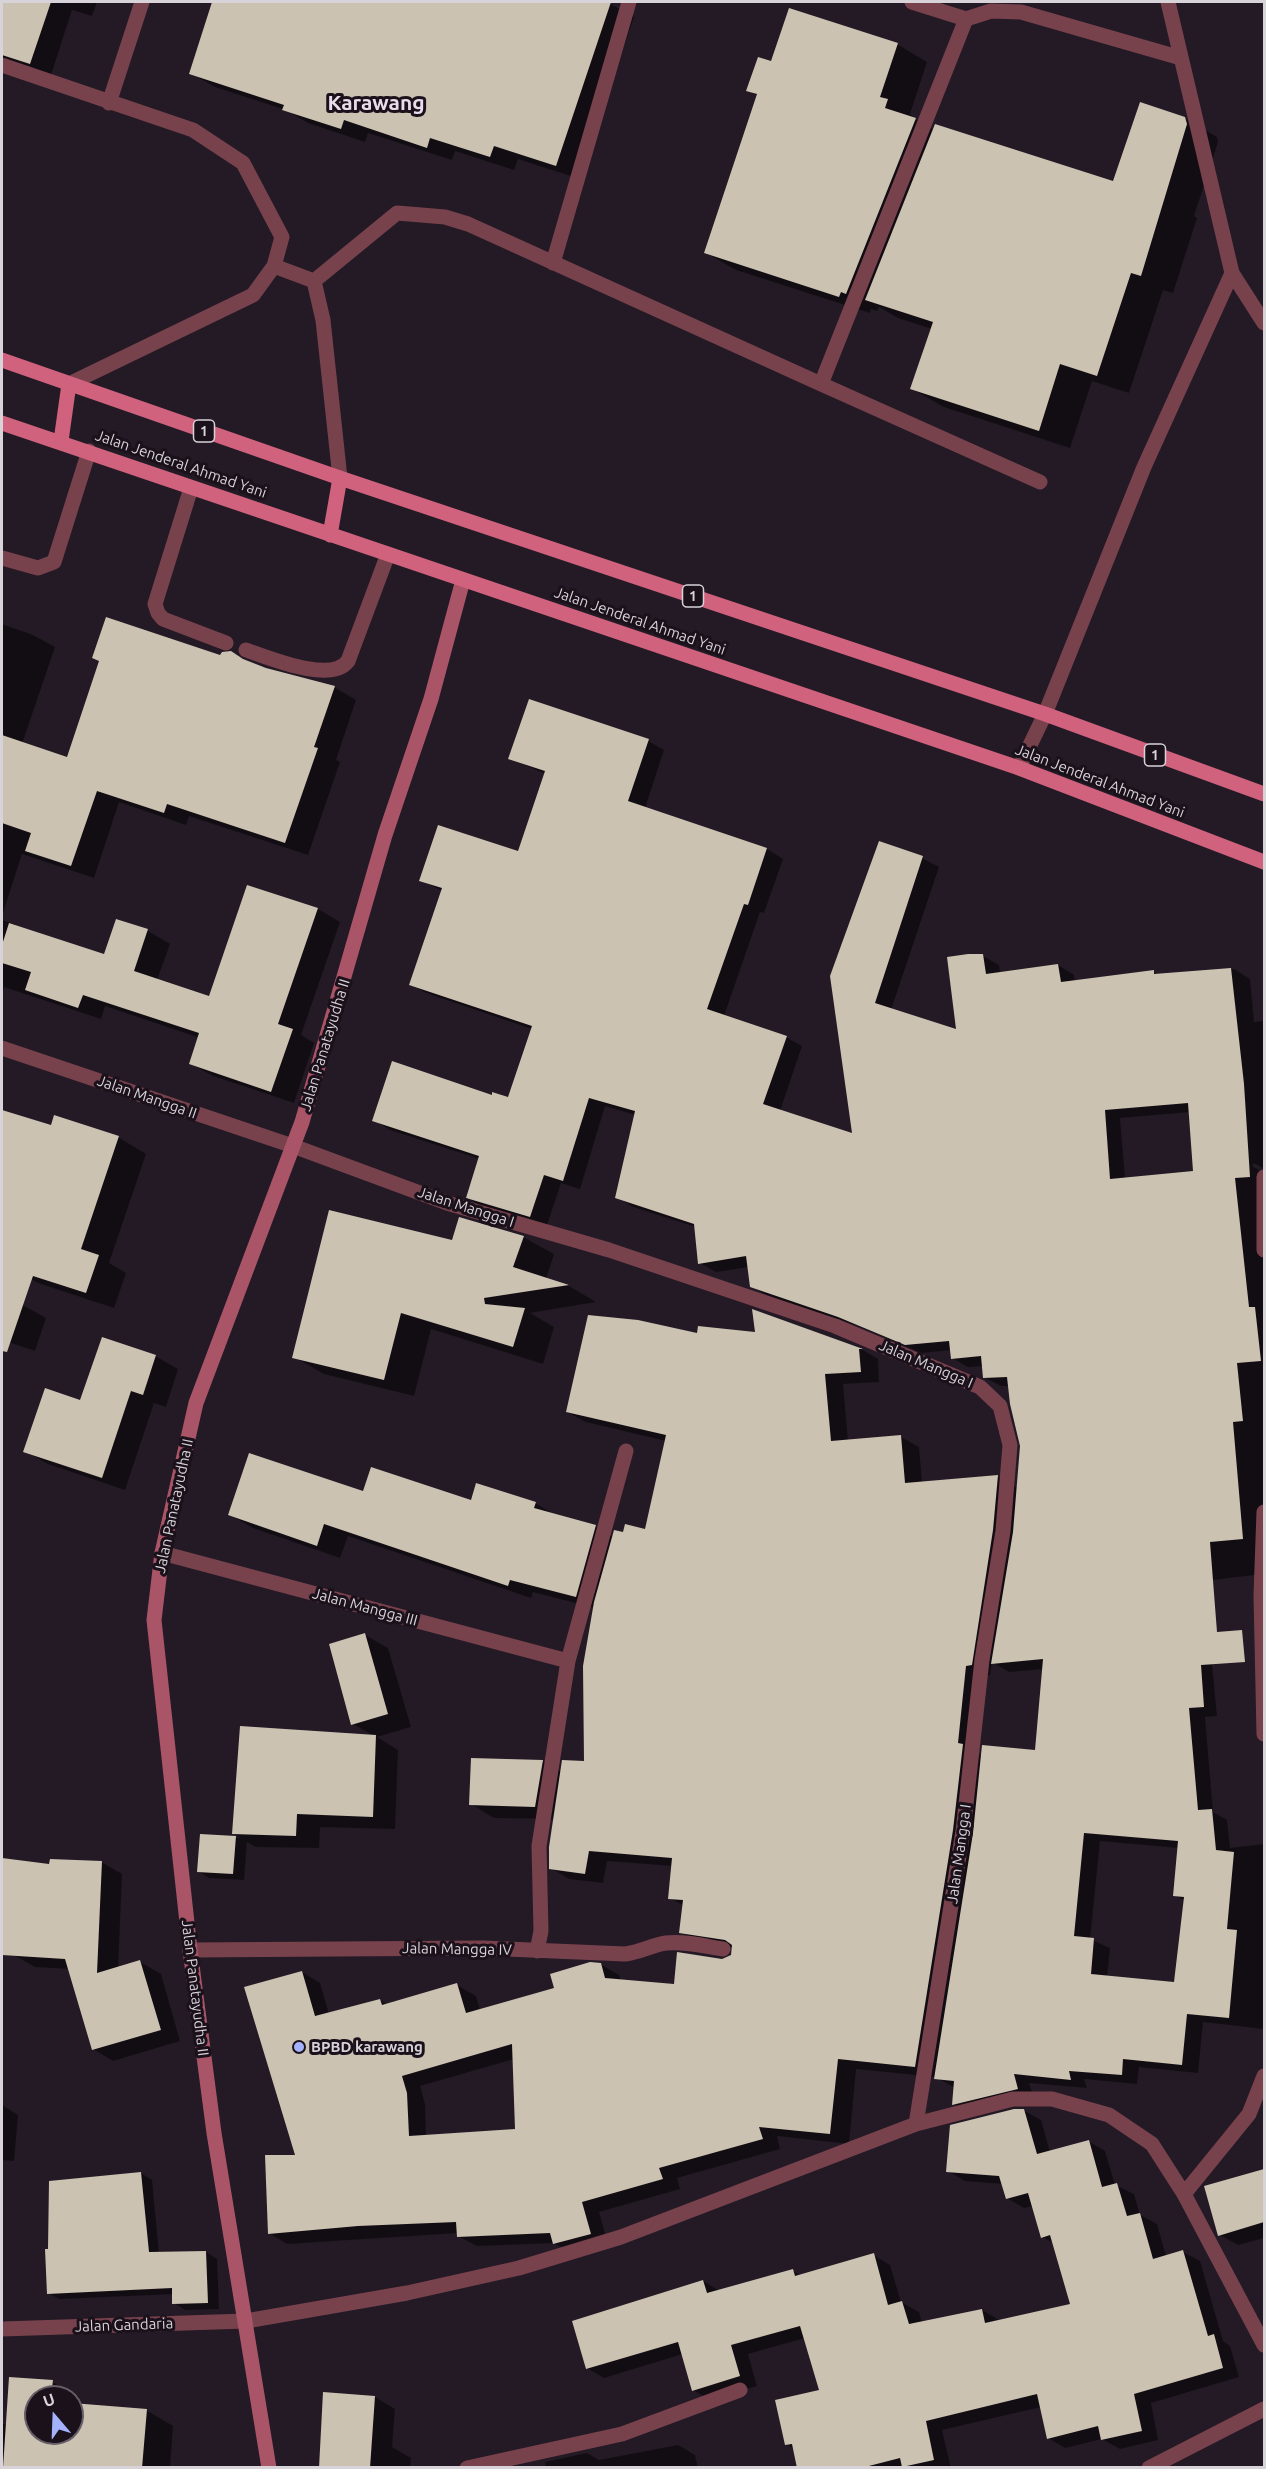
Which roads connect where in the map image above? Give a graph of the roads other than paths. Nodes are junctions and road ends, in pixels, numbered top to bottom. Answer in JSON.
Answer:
{"nodes":[{"id":1,"x":142,"y":2,"type":"edge"},
{"id":2,"x":629,"y":2,"type":"edge"},
{"id":3,"x":912,"y":2,"type":"edge"},
{"id":4,"x":1168,"y":2,"type":"edge"},
{"id":5,"x":1022,"y":7,"type":"edge"},
{"id":6,"x":966,"y":20,"type":"junction"},
{"id":7,"x":1181,"y":58,"type":"junction"},
{"id":8,"x":2,"y":65,"type":"edge"},
{"id":9,"x":109,"y":103,"type":"junction"},
{"id":10,"x":553,"y":263,"type":"junction"},
{"id":11,"x":274,"y":266,"type":"junction"},
{"id":12,"x":1232,"y":273,"type":"junction"},
{"id":13,"x":314,"y":281,"type":"junction"},
{"id":14,"x":1264,"y":323,"type":"edge"},
{"id":15,"x":2,"y":360,"type":"edge"},
{"id":16,"x":69,"y":384,"type":"junction"},
{"id":17,"x":821,"y":384,"type":"junction"},
{"id":18,"x":2,"y":423,"type":"edge"},
{"id":19,"x":61,"y":441,"type":"junction"},
{"id":20,"x":89,"y":451,"type":"junction"},
{"id":21,"x":340,"y":478,"type":"junction"},
{"id":22,"x":1040,"y":482,"type":"dead end"},
{"id":23,"x":191,"y":488,"type":"junction"},
{"id":24,"x":330,"y":535,"type":"junction"},
{"id":25,"x":388,"y":554,"type":"junction"},
{"id":26,"x":2,"y":558,"type":"edge"},
{"id":27,"x":463,"y":580,"type":"junction"},
{"id":28,"x":226,"y":644,"type":"dead end"},
{"id":29,"x":246,"y":650,"type":"dead end"},
{"id":30,"x":1045,"y":714,"type":"junction"},
{"id":31,"x":1019,"y":768,"type":"junction"},
{"id":32,"x":1264,"y":794,"type":"edge"},
{"id":33,"x":1264,"y":862,"type":"edge"},
{"id":34,"x":2,"y":1048,"type":"edge"},
{"id":35,"x":293,"y":1146,"type":"junction"},
{"id":36,"x":1264,"y":1176,"type":"edge"},
{"id":37,"x":1264,"y":1250,"type":"edge"},
{"id":38,"x":626,"y":1451,"type":"dead end"},
{"id":39,"x":1264,"y":1512,"type":"edge"},
{"id":40,"x":162,"y":1553,"type":"junction"},
{"id":41,"x":568,"y":1661,"type":"junction"},
{"id":42,"x":1264,"y":1734,"type":"edge"},
{"id":43,"x":723,"y":1949,"type":"dead end"},
{"id":44,"x":190,"y":1950,"type":"junction"},
{"id":45,"x":537,"y":1951,"type":"junction"},
{"id":46,"x":1264,"y":2076,"type":"edge"},
{"id":47,"x":916,"y":2124,"type":"junction"},
{"id":48,"x":1184,"y":2194,"type":"junction"},
{"id":49,"x":246,"y":2321,"type":"junction"},
{"id":50,"x":2,"y":2329,"type":"edge"},
{"id":51,"x":1264,"y":2345,"type":"edge"},
{"id":52,"x":740,"y":2390,"type":"dead end"},
{"id":53,"x":1264,"y":2409,"type":"edge"},
{"id":54,"x":269,"y":2468,"type":"edge"},
{"id":55,"x":467,"y":2468,"type":"edge"},
{"id":56,"x":1149,"y":2468,"type":"edge"}],
"edges":[{"from":1,"to":9,"type":"street"},
{"from":2,"to":10,"type":"street"},
{"from":3,"to":6,"type":"street"},
{"from":4,"to":7,"type":"street"},
{"from":5,"to":6,"type":"street"},
{"from":5,"to":7,"type":"street"},
{"from":6,"to":17,"type":"street"},
{"from":7,"to":12,"type":"street"},
{"from":8,"to":9,"type":"street"},
{"from":9,"to":11,"type":"street"},
{"from":10,"to":13,"type":"street"},
{"from":10,"to":17,"type":"street"},
{"from":11,"to":13,"type":"street"},
{"from":11,"to":16,"type":"street"},
{"from":12,"to":14,"type":"street"},
{"from":12,"to":30,"type":"street"},
{"from":13,"to":21,"type":"street"},
{"from":15,"to":16,"type":"main road","number":"1"},
{"from":16,"to":19,"type":"main road"},
{"from":16,"to":21,"type":"main road","number":"1"},
{"from":17,"to":22,"type":"street"},
{"from":18,"to":19,"type":"main road","name":"Jalan Jenderal Ahmad Yani"},
{"from":19,"to":20,"type":"main road","name":"Jalan Jenderal Ahmad Yani"},
{"from":20,"to":23,"type":"main road","name":"Jalan Jenderal Ahmad Yani"},
{"from":20,"to":26,"type":"street"},
{"from":21,"to":24,"type":"main road"},
{"from":21,"to":30,"type":"main road","number":"1"},
{"from":23,"to":24,"type":"main road","name":"Jalan Jenderal Ahmad Yani"},
{"from":23,"to":28,"type":"street"},
{"from":24,"to":25,"type":"main road","name":"Jalan Jenderal Ahmad Yani"},
{"from":25,"to":27,"type":"main road","name":"Jalan Jenderal Ahmad Yani"},
{"from":25,"to":29,"type":"street"},
{"from":27,"to":31,"type":"main road","name":"Jalan Jenderal Ahmad Yani"},
{"from":27,"to":35,"type":"street","name":"Jalan Panatayudha II"},
{"from":30,"to":31,"type":"street"},
{"from":30,"to":32,"type":"main road","number":"1"},
{"from":31,"to":33,"type":"main road","name":"Jalan Jenderal Ahmad Yani"},
{"from":34,"to":35,"type":"street","name":"Jalan Mangga II"},
{"from":35,"to":40,"type":"street","name":"Jalan Panatayudha II"},
{"from":35,"to":47,"type":"street","name":"Jalan Mangga I"},
{"from":36,"to":37,"type":"street"},
{"from":38,"to":41,"type":"street"},
{"from":39,"to":42,"type":"street"},
{"from":40,"to":41,"type":"street","name":"Jalan Mangga III"},
{"from":40,"to":44,"type":"street","name":"Jalan Panatayudha II"},
{"from":41,"to":45,"type":"street"},
{"from":43,"to":45,"type":"street","name":"Jalan Mangga IV"},
{"from":44,"to":45,"type":"street","name":"Jalan Mangga IV"},
{"from":44,"to":49,"type":"street","name":"Jalan Panatayudha II"},
{"from":46,"to":48,"type":"street"},
{"from":47,"to":48,"type":"street","name":"Jalan Gandaria"},
{"from":47,"to":49,"type":"street","name":"Jalan Gandaria"},
{"from":48,"to":51,"type":"street","name":"Jalan Gandaria"},
{"from":49,"to":50,"type":"street","name":"Jalan Gandaria"},
{"from":49,"to":54,"type":"street","name":"Jalan Panatayudha II"},
{"from":52,"to":55,"type":"street"},
{"from":53,"to":56,"type":"street"}]}
